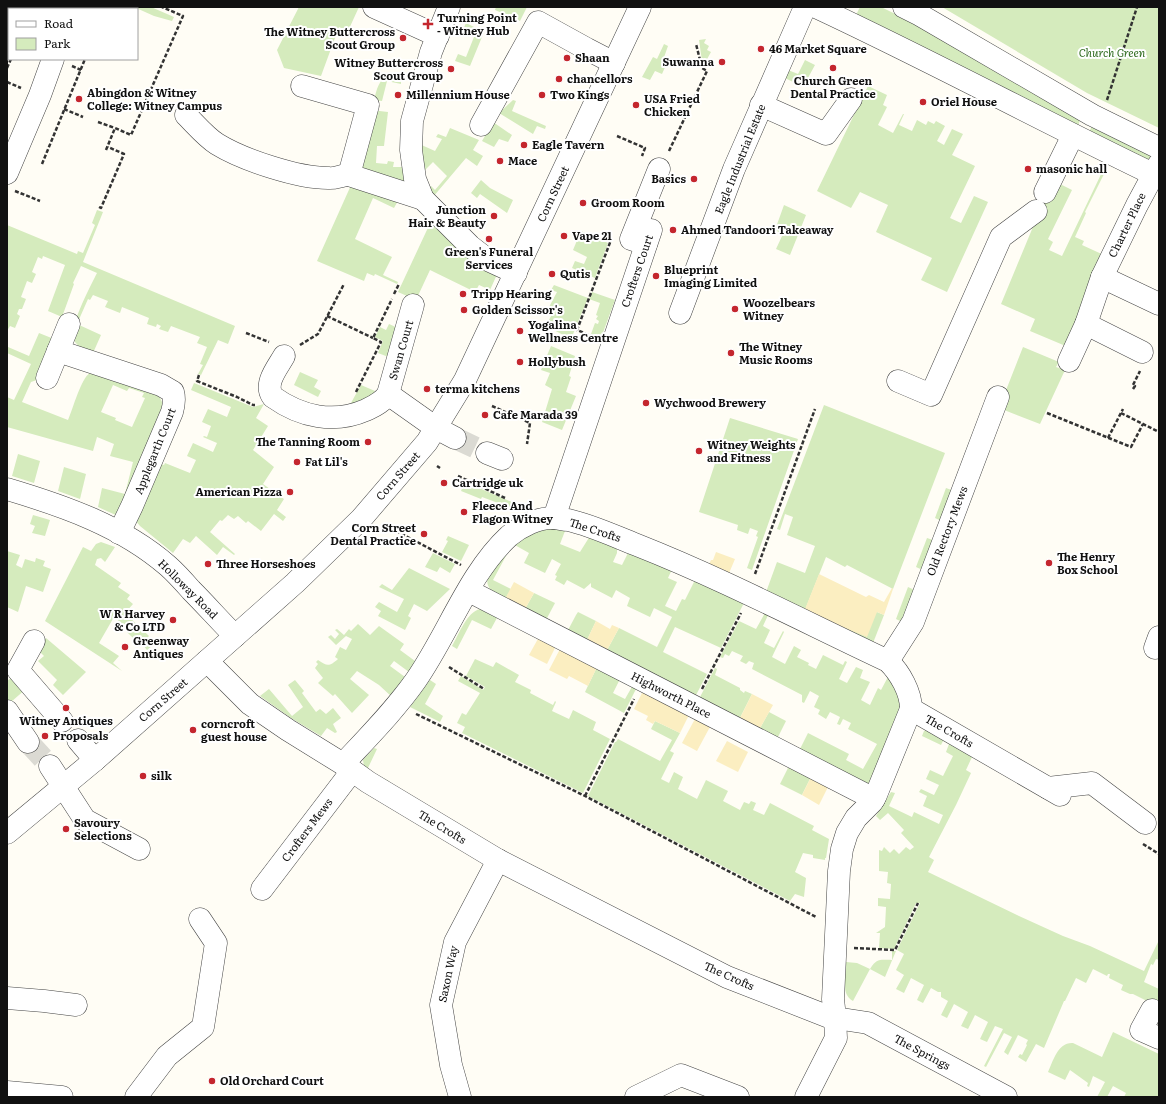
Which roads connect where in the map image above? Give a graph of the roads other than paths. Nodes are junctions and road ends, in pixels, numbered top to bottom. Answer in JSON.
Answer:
{"nodes":[{"id":1,"x":374,"y":7,"type":"edge"},
{"id":2,"x":450,"y":7,"type":"edge"},
{"id":3,"x":640,"y":7,"type":"edge"},
{"id":4,"x":805,"y":7,"type":"edge"},
{"id":5,"x":816,"y":7,"type":"edge"},
{"id":6,"x":904,"y":7,"type":"edge"},
{"id":7,"x":438,"y":36,"type":"junction"},
{"id":8,"x":53,"y":60,"type":"edge"},
{"id":9,"x":614,"y":63,"type":"junction"},
{"id":10,"x":302,"y":86,"type":"dead end"},
{"id":11,"x":851,"y":99,"type":"dead end"},
{"id":12,"x":761,"y":105,"type":"junction"},
{"id":13,"x":1099,"y":108,"type":"junction"},
{"id":14,"x":186,"y":115,"type":"dead end"},
{"id":15,"x":481,"y":125,"type":"dead end"},
{"id":16,"x":1077,"y":137,"type":"junction"},
{"id":17,"x":1159,"y":148,"type":"edge"},
{"id":18,"x":650,"y":164,"type":"road end"},
{"id":19,"x":1157,"y":172,"type":"edge"},
{"id":20,"x":349,"y":175,"type":"junction"},
{"id":21,"x":10,"y":182,"type":"edge"},
{"id":22,"x":1046,"y":192,"type":"dead end"},
{"id":23,"x":423,"y":199,"type":"junction"},
{"id":24,"x":1036,"y":211,"type":"dead end"},
{"id":25,"x":516,"y":273,"type":"junction"},
{"id":26,"x":1102,"y":277,"type":"junction"},
{"id":27,"x":1159,"y":304,"type":"edge"},
{"id":28,"x":413,"y":305,"type":"dead end"},
{"id":29,"x":680,"y":313,"type":"dead end"},
{"id":30,"x":69,"y":324,"type":"dead end"},
{"id":31,"x":1086,"y":324,"type":"junction"},
{"id":32,"x":58,"y":351,"type":"junction"},
{"id":33,"x":1142,"y":352,"type":"dead end"},
{"id":34,"x":284,"y":356,"type":"road end"},
{"id":35,"x":1069,"y":361,"type":"dead end"},
{"id":36,"x":47,"y":378,"type":"dead end"},
{"id":37,"x":898,"y":380,"type":"dead end"},
{"id":38,"x":388,"y":394,"type":"junction"},
{"id":39,"x":998,"y":397,"type":"dead end"},
{"id":40,"x":436,"y":428,"type":"junction"},
{"id":41,"x":455,"y":438,"type":"tunnel mouth"},
{"id":42,"x":7,"y":489,"type":"edge"},
{"id":43,"x":554,"y":518,"type":"junction"},
{"id":44,"x":119,"y":533,"type":"junction"},
{"id":45,"x":469,"y":591,"type":"junction"},
{"id":46,"x":235,"y":636,"type":"junction"},
{"id":47,"x":34,"y":641,"type":"dead end"},
{"id":48,"x":207,"y":661,"type":"junction"},
{"id":49,"x":888,"y":661,"type":"junction"},
{"id":50,"x":7,"y":710,"type":"edge"},
{"id":51,"x":911,"y":710,"type":"junction"},
{"id":52,"x":62,"y":721,"type":"dead end"},
{"id":53,"x":78,"y":740,"type":"dead end"},
{"id":54,"x":28,"y":742,"type":"tunnel mouth"},
{"id":55,"x":95,"y":760,"type":"junction"},
{"id":56,"x":50,"y":766,"type":"tunnel mouth"},
{"id":57,"x":348,"y":768,"type":"junction"},
{"id":58,"x":62,"y":787,"type":"junction"},
{"id":59,"x":874,"y":799,"type":"junction"},
{"id":60,"x":1145,"y":823,"type":"dead end"},
{"id":61,"x":7,"y":834,"type":"edge"},
{"id":62,"x":139,"y":850,"type":"dead end"},
{"id":63,"x":498,"y":860,"type":"junction"},
{"id":64,"x":262,"y":889,"type":"dead end"},
{"id":65,"x":200,"y":919,"type":"dead end"},
{"id":66,"x":7,"y":998,"type":"edge"},
{"id":67,"x":76,"y":1005,"type":"dead end"},
{"id":68,"x":1152,"y":1010,"type":"dead end"},
{"id":69,"x":835,"y":1018,"type":"junction"},
{"id":70,"x":1159,"y":1038,"type":"edge"},
{"id":71,"x":7,"y":1092,"type":"edge"},
{"id":72,"x":982,"y":1092,"type":"edge"},
{"id":73,"x":62,"y":1097,"type":"edge"},
{"id":74,"x":136,"y":1097,"type":"edge"},
{"id":75,"x":460,"y":1097,"type":"edge"},
{"id":76,"x":636,"y":1097,"type":"edge"},
{"id":77,"x":738,"y":1097,"type":"edge"},
{"id":78,"x":806,"y":1097,"type":"edge"},
{"id":79,"x":1006,"y":1097,"type":"edge"}],
"edges":[{"from":1,"to":7,"type":"street"},
{"from":2,"to":7,"type":"street"},
{"from":3,"to":9,"type":"street","name":"Corn Street"},
{"from":4,"to":12,"type":"street","name":"Eagle Industrial Estate"},
{"from":5,"to":16,"type":"street"},
{"from":6,"to":13,"type":"street"},
{"from":7,"to":23,"type":"street"},
{"from":8,"to":21,"type":"street"},
{"from":9,"to":15,"type":"street"},
{"from":9,"to":25,"type":"street","name":"Corn Street"},
{"from":10,"to":20,"type":"street"},
{"from":11,"to":12,"type":"street"},
{"from":12,"to":29,"type":"street","name":"Eagle Industrial Estate"},
{"from":13,"to":16,"type":"street"},
{"from":13,"to":17,"type":"street"},
{"from":14,"to":20,"type":"street"},
{"from":16,"to":19,"type":"street"},
{"from":16,"to":22,"type":"street"},
{"from":18,"to":43,"type":"street","name":"Crofters Court"},
{"from":19,"to":26,"type":"street","name":"Charter Place"},
{"from":20,"to":23,"type":"street"},
{"from":23,"to":25,"type":"street"},
{"from":24,"to":37,"type":"street"},
{"from":25,"to":40,"type":"street","name":"Corn Street"},
{"from":26,"to":27,"type":"street"},
{"from":26,"to":31,"type":"street","name":"Charter Place"},
{"from":28,"to":38,"type":"street","name":"Swan Court"},
{"from":30,"to":32,"type":"street"},
{"from":31,"to":33,"type":"street"},
{"from":31,"to":35,"type":"street","name":"Charter Place"},
{"from":32,"to":36,"type":"street"},
{"from":32,"to":44,"type":"street","name":"Applegarth Court"},
{"from":34,"to":38,"type":"street","name":"Swan Court"},
{"from":38,"to":40,"type":"street","name":"Swan Court"},
{"from":39,"to":49,"type":"street","name":"Old Rectory Mews"},
{"from":40,"to":41,"type":"street","name":"Swan Court"},
{"from":40,"to":46,"type":"street","name":"Corn Street"},
{"from":42,"to":44,"type":"street","name":"Holloway Road"},
{"from":43,"to":45,"type":"street","name":"The Crofts"},
{"from":43,"to":49,"type":"street","name":"The Crofts"},
{"from":44,"to":46,"type":"street","name":"Holloway Road"},
{"from":45,"to":57,"type":"street","name":"The Crofts"},
{"from":45,"to":59,"type":"street","name":"Highworth Place"},
{"from":46,"to":48,"type":"street","name":"Corn Street"},
{"from":47,"to":52,"type":"street"},
{"from":48,"to":55,"type":"street","name":"Corn Street"},
{"from":48,"to":57,"type":"street","name":"The Crofts"},
{"from":49,"to":51,"type":"street","name":"The Crofts"},
{"from":50,"to":54,"type":"street"},
{"from":51,"to":59,"type":"street","name":"The Crofts"},
{"from":51,"to":60,"type":"street","name":"The Crofts"},
{"from":53,"to":55,"type":"street"},
{"from":55,"to":58,"type":"street","name":"Corn Street"},
{"from":56,"to":58,"type":"street"},
{"from":57,"to":63,"type":"street","name":"The Crofts"},
{"from":57,"to":64,"type":"street","name":"Crofters Mews"},
{"from":58,"to":61,"type":"street","name":"Corn Street"},
{"from":58,"to":62,"type":"street"},
{"from":59,"to":69,"type":"street","name":"The Crofts"},
{"from":63,"to":69,"type":"street","name":"The Crofts"},
{"from":63,"to":75,"type":"street","name":"Saxon Way"},
{"from":65,"to":74,"type":"street"},
{"from":66,"to":67,"type":"street"},
{"from":68,"to":70,"type":"street"},
{"from":69,"to":72,"type":"street","name":"The Springs"},
{"from":69,"to":78,"type":"street"},
{"from":71,"to":73,"type":"street"},
{"from":72,"to":79,"type":"street","name":"The Springs"},
{"from":76,"to":77,"type":"street"}]}
